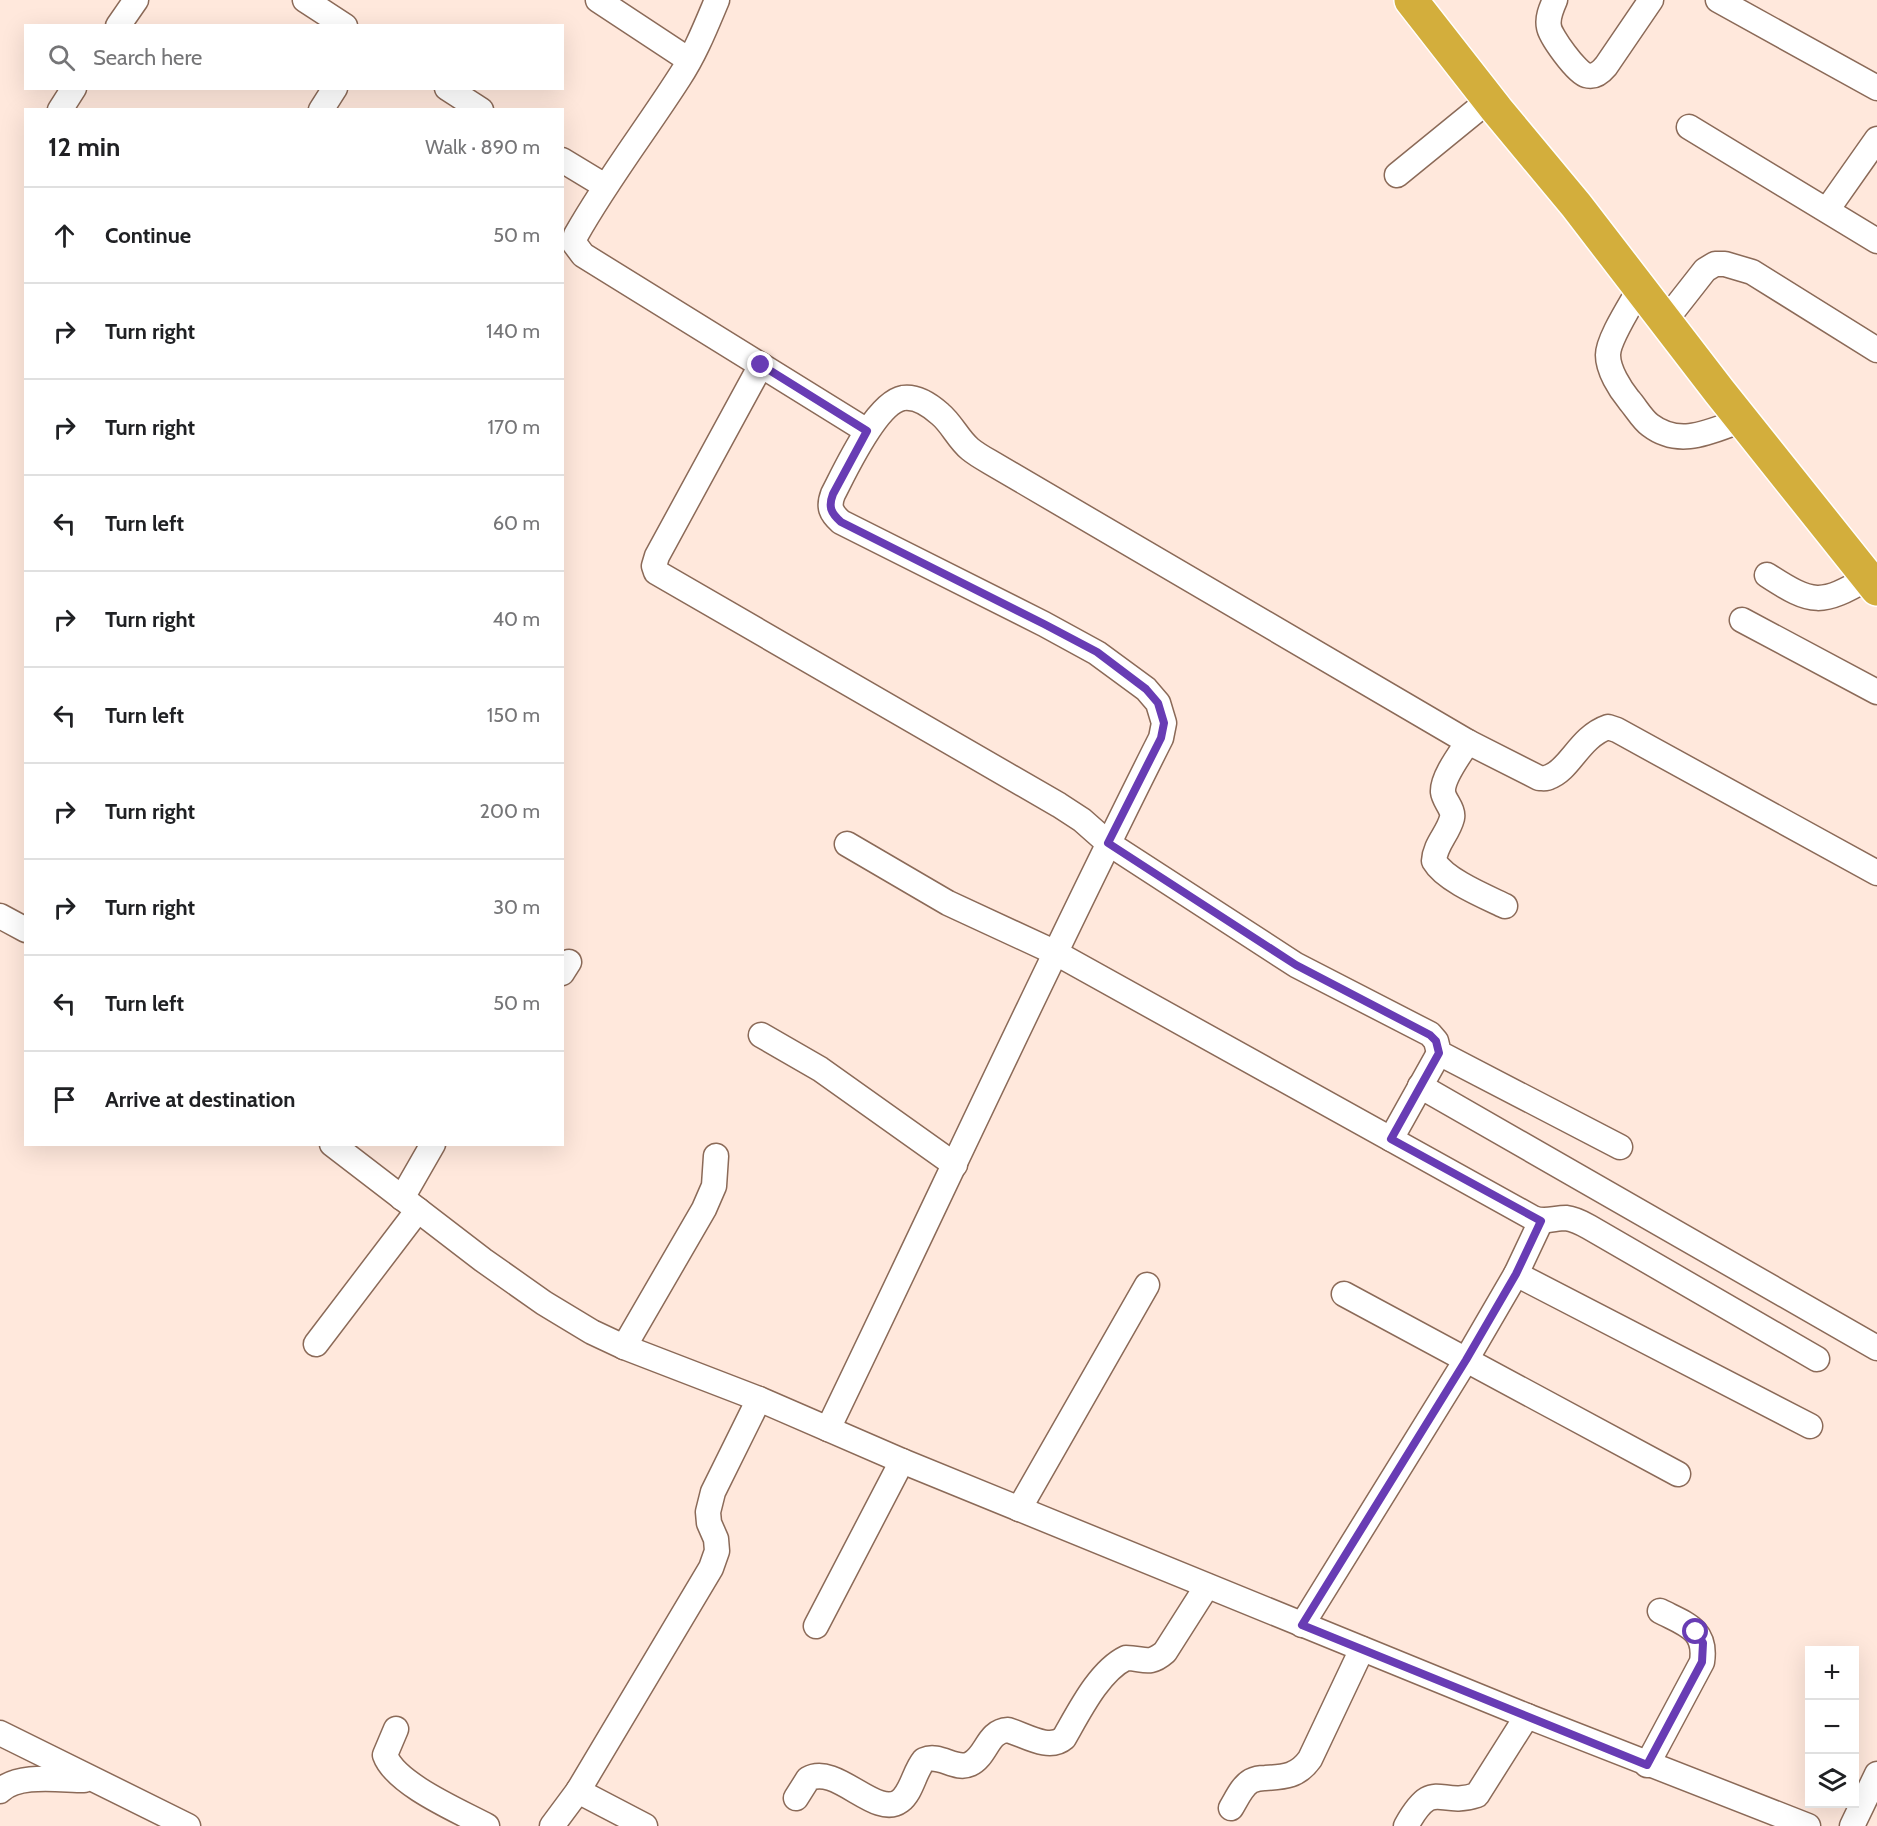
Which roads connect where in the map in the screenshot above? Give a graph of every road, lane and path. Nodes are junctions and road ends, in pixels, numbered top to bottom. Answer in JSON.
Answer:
{"nodes":[{"id":1,"x":136,"y":0,"type":"edge"},
{"id":2,"x":305,"y":0,"type":"edge"},
{"id":3,"x":598,"y":0,"type":"edge"},
{"id":4,"x":717,"y":0,"type":"edge"},
{"id":5,"x":1411,"y":0,"type":"edge"},
{"id":6,"x":1555,"y":0,"type":"edge"},
{"id":7,"x":1651,"y":0,"type":"edge"},
{"id":8,"x":1718,"y":0,"type":"edge"},
{"id":9,"x":119,"y":24,"type":"edge"},
{"id":10,"x":342,"y":24,"type":"edge"},
{"id":11,"x":689,"y":60,"type":"junction"},
{"id":12,"x":1877,"y":88,"type":"edge"},
{"id":13,"x":73,"y":90,"type":"edge"},
{"id":14,"x":334,"y":90,"type":"edge"},
{"id":15,"x":450,"y":90,"type":"edge"},
{"id":16,"x":1489,"y":100,"type":"junction"},
{"id":17,"x":61,"y":108,"type":"edge"},
{"id":18,"x":322,"y":108,"type":"edge"},
{"id":19,"x":478,"y":108,"type":"edge"},
{"id":20,"x":1689,"y":127,"type":"dead end"},
{"id":21,"x":1877,"y":138,"type":"edge"},
{"id":22,"x":564,"y":161,"type":"edge"},
{"id":23,"x":1396,"y":175,"type":"dead end"},
{"id":24,"x":605,"y":186,"type":"junction"},
{"id":25,"x":1827,"y":210,"type":"junction"},
{"id":26,"x":1877,"y":241,"type":"edge"},
{"id":27,"x":1640,"y":288,"type":"junction"},
{"id":28,"x":1665,"y":321,"type":"junction"},
{"id":29,"x":1877,"y":350,"type":"edge"},
{"id":30,"x":761,"y":365,"type":"junction"},
{"id":31,"x":1742,"y":420,"type":"junction"},
{"id":32,"x":867,"y":431,"type":"junction"},
{"id":33,"x":1767,"y":575,"type":"dead end"},
{"id":34,"x":1873,"y":583,"type":"edge"},
{"id":35,"x":1742,"y":620,"type":"dead end"},
{"id":36,"x":1877,"y":692,"type":"edge"},
{"id":37,"x":1468,"y":742,"type":"junction"},
{"id":38,"x":1108,"y":843,"type":"junction"},
{"id":39,"x":847,"y":844,"type":"dead end"},
{"id":40,"x":1877,"y":873,"type":"edge"},
{"id":41,"x":1504,"y":906,"type":"dead end"},
{"id":42,"x":0,"y":916,"type":"edge"},
{"id":43,"x":24,"y":929,"type":"edge"},
{"id":44,"x":1056,"y":952,"type":"junction"},
{"id":45,"x":761,"y":1035,"type":"dead end"},
{"id":46,"x":1439,"y":1053,"type":"junction"},
{"id":47,"x":1420,"y":1086,"type":"junction"},
{"id":48,"x":1391,"y":1139,"type":"junction"},
{"id":49,"x":335,"y":1146,"type":"edge"},
{"id":50,"x":432,"y":1146,"type":"edge"},
{"id":51,"x":1620,"y":1147,"type":"dead end"},
{"id":52,"x":716,"y":1156,"type":"dead end"},
{"id":53,"x":955,"y":1165,"type":"junction"},
{"id":54,"x":410,"y":1204,"type":"junction"},
{"id":55,"x":1541,"y":1221,"type":"junction"},
{"id":56,"x":1516,"y":1274,"type":"junction"},
{"id":57,"x":1147,"y":1285,"type":"dead end"},
{"id":58,"x":1344,"y":1294,"type":"dead end"},
{"id":59,"x":316,"y":1344,"type":"dead end"},
{"id":60,"x":624,"y":1347,"type":"junction"},
{"id":61,"x":1877,"y":1348,"type":"edge"},
{"id":62,"x":1817,"y":1359,"type":"dead end"},
{"id":63,"x":1466,"y":1360,"type":"junction"},
{"id":64,"x":759,"y":1399,"type":"junction"},
{"id":65,"x":1810,"y":1426,"type":"dead end"},
{"id":66,"x":828,"y":1429,"type":"junction"},
{"id":67,"x":902,"y":1461,"type":"junction"},
{"id":68,"x":1678,"y":1474,"type":"dead end"},
{"id":69,"x":1019,"y":1509,"type":"junction"},
{"id":70,"x":1207,"y":1586,"type":"junction"},
{"id":71,"x":1659,"y":1611,"type":"dead end"},
{"id":72,"x":1302,"y":1625,"type":"junction"},
{"id":73,"x":816,"y":1626,"type":"dead end"},
{"id":74,"x":1362,"y":1649,"type":"junction"},
{"id":75,"x":1527,"y":1716,"type":"junction"},
{"id":76,"x":396,"y":1729,"type":"dead end"},
{"id":77,"x":0,"y":1733,"type":"edge"},
{"id":78,"x":1647,"y":1765,"type":"junction"},
{"id":79,"x":1877,"y":1774,"type":"edge"},
{"id":80,"x":93,"y":1780,"type":"junction"},
{"id":81,"x":0,"y":1791,"type":"edge"},
{"id":82,"x":578,"y":1791,"type":"junction"},
{"id":83,"x":796,"y":1798,"type":"dead end"},
{"id":84,"x":1231,"y":1808,"type":"dead end"},
{"id":85,"x":1802,"y":1825,"type":"edge"},
{"id":86,"x":188,"y":1826,"type":"edge"},
{"id":87,"x":487,"y":1826,"type":"edge"},
{"id":88,"x":552,"y":1826,"type":"edge"},
{"id":89,"x":645,"y":1826,"type":"edge"},
{"id":90,"x":1406,"y":1826,"type":"edge"},
{"id":91,"x":1852,"y":1826,"type":"edge"}],
"edges":[{"from":1,"to":9,"type":"street"},
{"from":2,"to":10,"type":"street"},
{"from":3,"to":11,"type":"street"},
{"from":4,"to":11,"type":"street"},
{"from":5,"to":16,"type":"highway"},
{"from":6,"to":7,"type":"street"},
{"from":8,"to":12,"type":"street"},
{"from":11,"to":24,"type":"street"},
{"from":13,"to":17,"type":"street"},
{"from":14,"to":18,"type":"street"},
{"from":15,"to":19,"type":"street"},
{"from":16,"to":23,"type":"street"},
{"from":16,"to":27,"type":"highway"},
{"from":20,"to":25,"type":"street"},
{"from":21,"to":25,"type":"street"},
{"from":22,"to":24,"type":"street"},
{"from":24,"to":30,"type":"street"},
{"from":25,"to":26,"type":"street"},
{"from":27,"to":28,"type":"highway"},
{"from":27,"to":31,"type":"street"},
{"from":28,"to":29,"type":"street"},
{"from":28,"to":31,"type":"highway"},
{"from":30,"to":32,"type":"street"},
{"from":30,"to":38,"type":"street"},
{"from":31,"to":34,"type":"highway"},
{"from":32,"to":37,"type":"street"},
{"from":32,"to":38,"type":"street"},
{"from":33,"to":34,"type":"street"},
{"from":35,"to":36,"type":"street"},
{"from":37,"to":40,"type":"street"},
{"from":37,"to":41,"type":"street"},
{"from":38,"to":44,"type":"street"},
{"from":38,"to":46,"type":"street"},
{"from":39,"to":44,"type":"street"},
{"from":42,"to":43,"type":"street"},
{"from":44,"to":48,"type":"street"},
{"from":44,"to":53,"type":"street"},
{"from":45,"to":53,"type":"street"},
{"from":46,"to":47,"type":"street"},
{"from":46,"to":51,"type":"street"},
{"from":47,"to":48,"type":"street"},
{"from":47,"to":61,"type":"street"},
{"from":48,"to":55,"type":"street"},
{"from":49,"to":54,"type":"street"},
{"from":50,"to":54,"type":"street"},
{"from":52,"to":60,"type":"street"},
{"from":53,"to":66,"type":"street"},
{"from":54,"to":59,"type":"street"},
{"from":54,"to":60,"type":"street"},
{"from":55,"to":56,"type":"street"},
{"from":55,"to":62,"type":"street"},
{"from":56,"to":63,"type":"street"},
{"from":56,"to":65,"type":"street"},
{"from":57,"to":69,"type":"street"},
{"from":58,"to":63,"type":"street"},
{"from":60,"to":64,"type":"street"},
{"from":63,"to":68,"type":"street"},
{"from":63,"to":72,"type":"street"},
{"from":64,"to":66,"type":"street"},
{"from":64,"to":82,"type":"street"},
{"from":66,"to":67,"type":"street"},
{"from":67,"to":69,"type":"street"},
{"from":67,"to":73,"type":"street"},
{"from":69,"to":70,"type":"street"},
{"from":70,"to":72,"type":"street"},
{"from":70,"to":83,"type":"street"},
{"from":71,"to":78,"type":"street"},
{"from":72,"to":74,"type":"street"},
{"from":74,"to":75,"type":"street"},
{"from":74,"to":84,"type":"street"},
{"from":75,"to":78,"type":"street"},
{"from":75,"to":90,"type":"street"},
{"from":76,"to":87,"type":"street"},
{"from":77,"to":80,"type":"street"},
{"from":78,"to":85,"type":"street"},
{"from":79,"to":91,"type":"street"},
{"from":80,"to":81,"type":"street"},
{"from":80,"to":86,"type":"street"},
{"from":82,"to":88,"type":"street"},
{"from":82,"to":89,"type":"street"}]}
